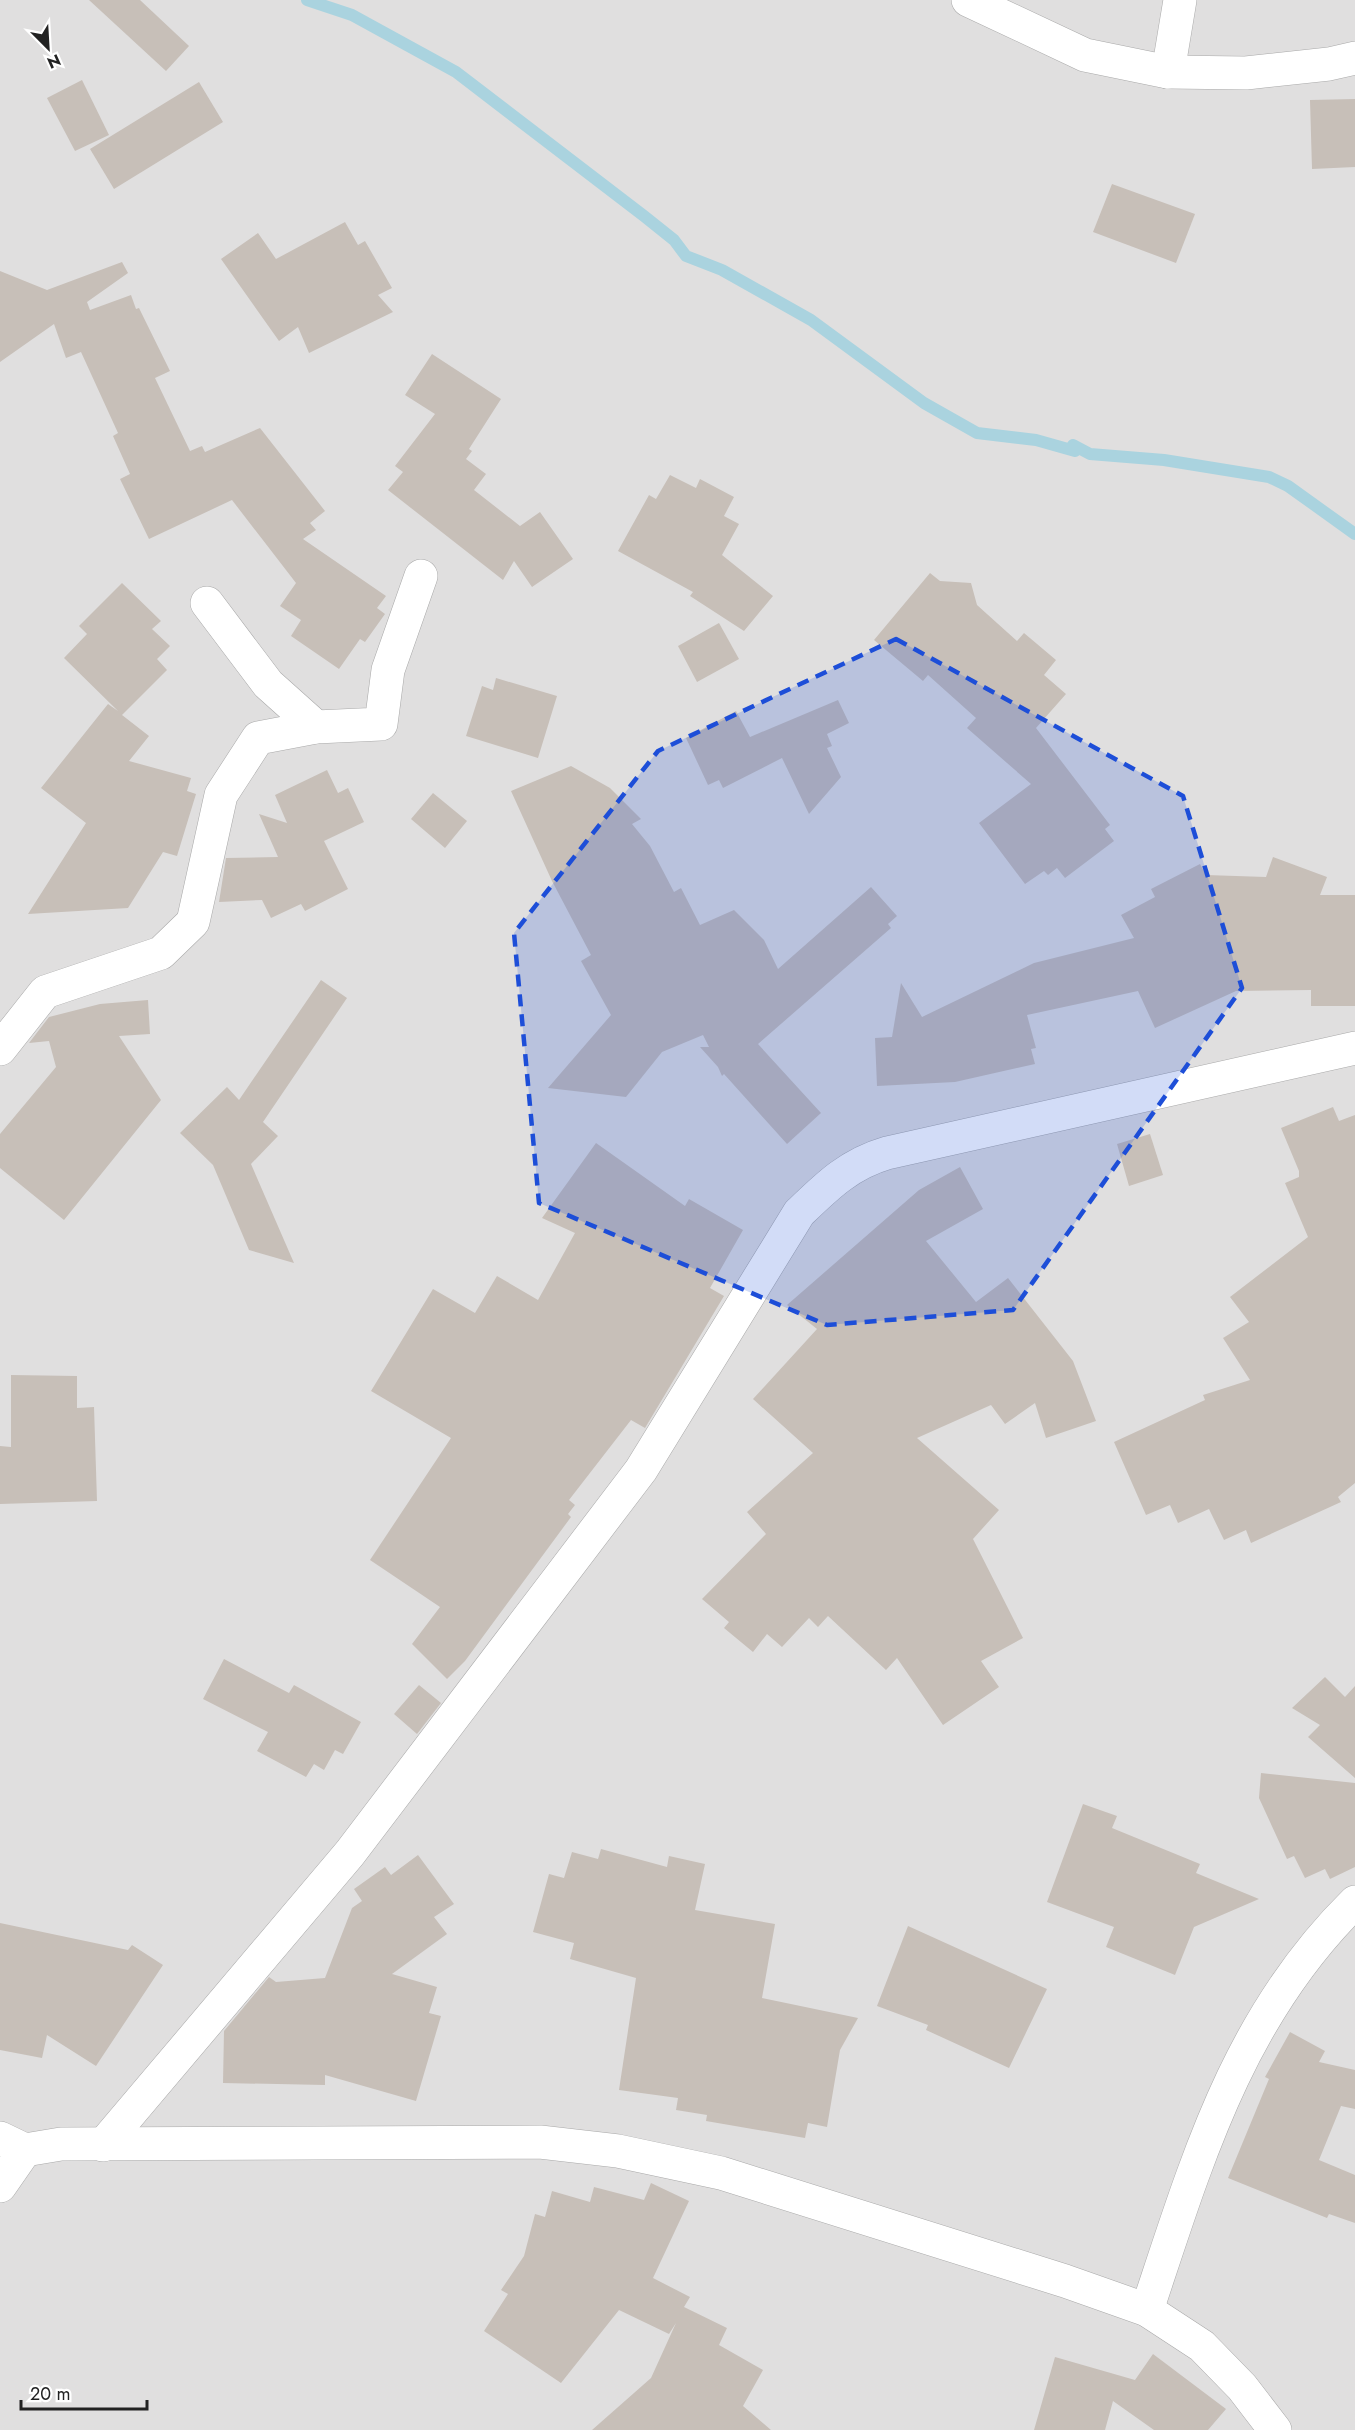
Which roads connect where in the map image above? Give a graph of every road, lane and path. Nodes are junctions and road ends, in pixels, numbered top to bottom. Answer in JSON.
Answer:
{"nodes":[{"id":1,"x":968,"y":0,"type":"edge"},
{"id":2,"x":1180,"y":0,"type":"edge"},
{"id":3,"x":1355,"y":58,"type":"edge"},
{"id":4,"x":1168,"y":72,"type":"junction"},
{"id":5,"x":421,"y":576,"type":"dead end"},
{"id":6,"x":207,"y":603,"type":"dead end"},
{"id":7,"x":316,"y":727,"type":"junction"},
{"id":8,"x":0,"y":1048,"type":"edge"},
{"id":9,"x":1355,"y":1048,"type":"edge"},
{"id":10,"x":1355,"y":1902,"type":"edge"},
{"id":11,"x":13,"y":2144,"type":"edge"},
{"id":12,"x":103,"y":2145,"type":"junction"},
{"id":13,"x":0,"y":2186,"type":"edge"},
{"id":14,"x":1147,"y":2310,"type":"junction"},
{"id":15,"x":1275,"y":2430,"type":"edge"}],
"edges":[{"from":1,"to":4,"type":"street"},
{"from":2,"to":4,"type":"street"},
{"from":3,"to":4,"type":"street"},
{"from":5,"to":7,"type":"street"},
{"from":6,"to":7,"type":"street"},
{"from":7,"to":8,"type":"street"},
{"from":9,"to":12,"type":"street"},
{"from":10,"to":14,"type":"street"},
{"from":11,"to":12,"type":"street"},
{"from":11,"to":13,"type":"street"},
{"from":12,"to":14,"type":"street"},
{"from":14,"to":15,"type":"street"}]}
